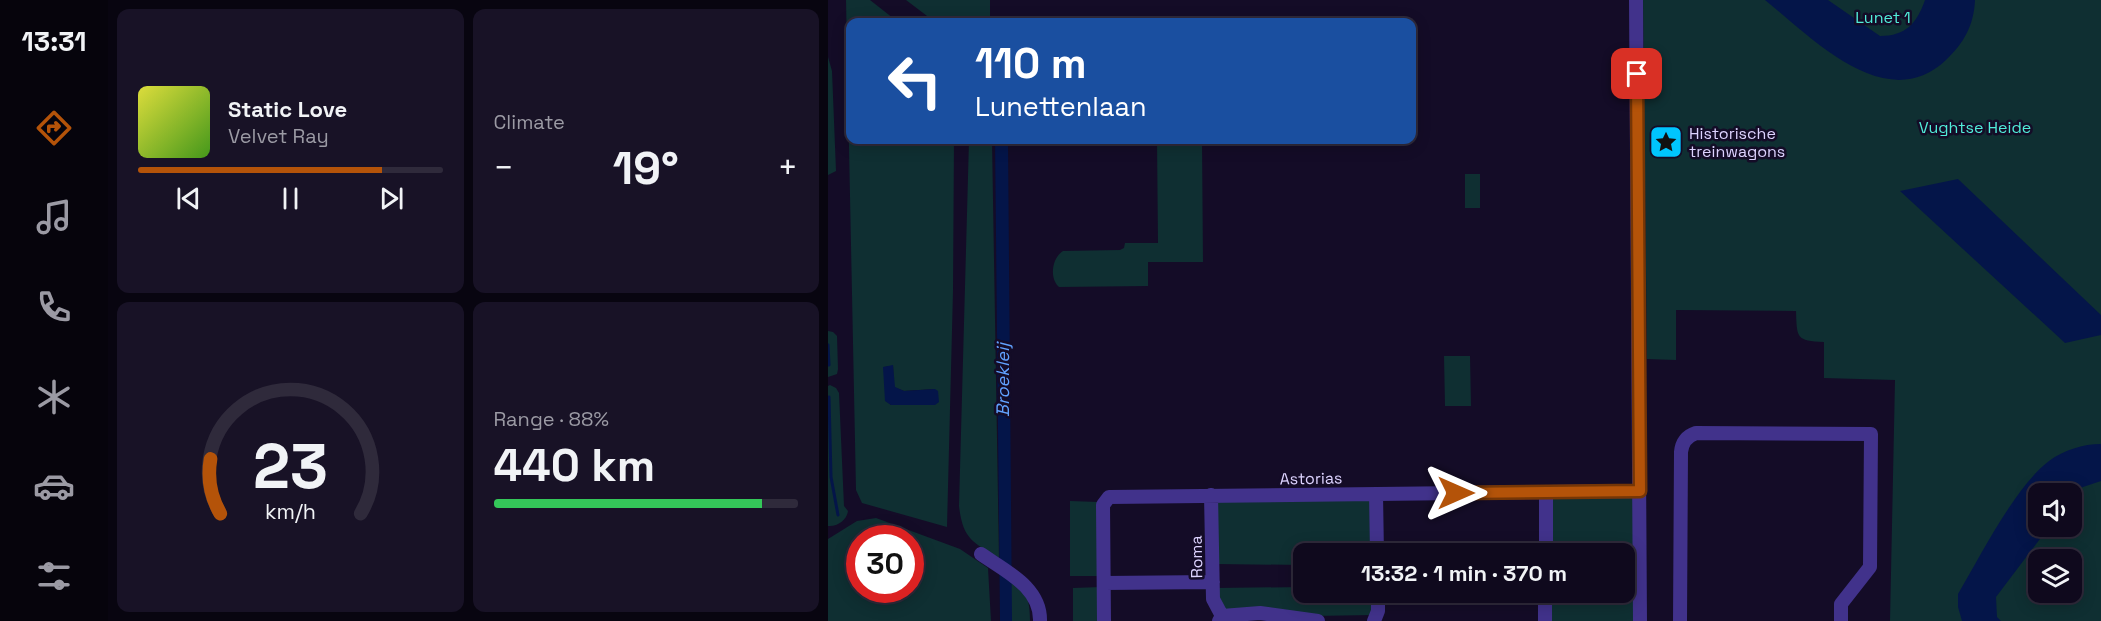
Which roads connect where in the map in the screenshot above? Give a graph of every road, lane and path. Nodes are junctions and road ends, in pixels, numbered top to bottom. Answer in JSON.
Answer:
{"nodes":[{"id":1,"x":1636,"y":0,"type":"edge"},
{"id":2,"x":1640,"y":491,"type":"junction"},
{"id":3,"x":1546,"y":493,"type":"junction"},
{"id":4,"x":1376,"y":494,"type":"junction"},
{"id":5,"x":1211,"y":495,"type":"junction"},
{"id":6,"x":1377,"y":543,"type":"edge"},
{"id":7,"x":1545,"y":543,"type":"edge"},
{"id":8,"x":981,"y":554,"type":"dead end"},
{"id":9,"x":1213,"y":582,"type":"junction"},
{"id":10,"x":1104,"y":583,"type":"junction"},
{"id":11,"x":1378,"y":603,"type":"edge"},
{"id":12,"x":1545,"y":603,"type":"edge"},
{"id":13,"x":1221,"y":618,"type":"edge"},
{"id":14,"x":1040,"y":621,"type":"edge"},
{"id":15,"x":1104,"y":621,"type":"edge"},
{"id":16,"x":1318,"y":621,"type":"edge"},
{"id":17,"x":1374,"y":621,"type":"edge"},
{"id":18,"x":1545,"y":621,"type":"edge"},
{"id":19,"x":1640,"y":621,"type":"edge"},
{"id":20,"x":1680,"y":621,"type":"edge"},
{"id":21,"x":1841,"y":621,"type":"edge"}],
"edges":[{"from":1,"to":2,"type":"street"},
{"from":2,"to":3,"type":"street","name":"Astorias"},
{"from":2,"to":19,"type":"street"},
{"from":3,"to":4,"type":"street","name":"Astorias"},
{"from":3,"to":7,"type":"street"},
{"from":4,"to":5,"type":"street","name":"Astorias"},
{"from":4,"to":6,"type":"street"},
{"from":5,"to":9,"type":"street","name":"Roma"},
{"from":5,"to":10,"type":"street","name":"Astorias"},
{"from":8,"to":14,"type":"street"},
{"from":9,"to":10,"type":"street"},
{"from":9,"to":13,"type":"street","name":"Roma"},
{"from":10,"to":15,"type":"street","name":"Astorias"},
{"from":11,"to":17,"type":"street"},
{"from":12,"to":18,"type":"street"},
{"from":13,"to":16,"type":"street"},
{"from":20,"to":21,"type":"street"}]}
